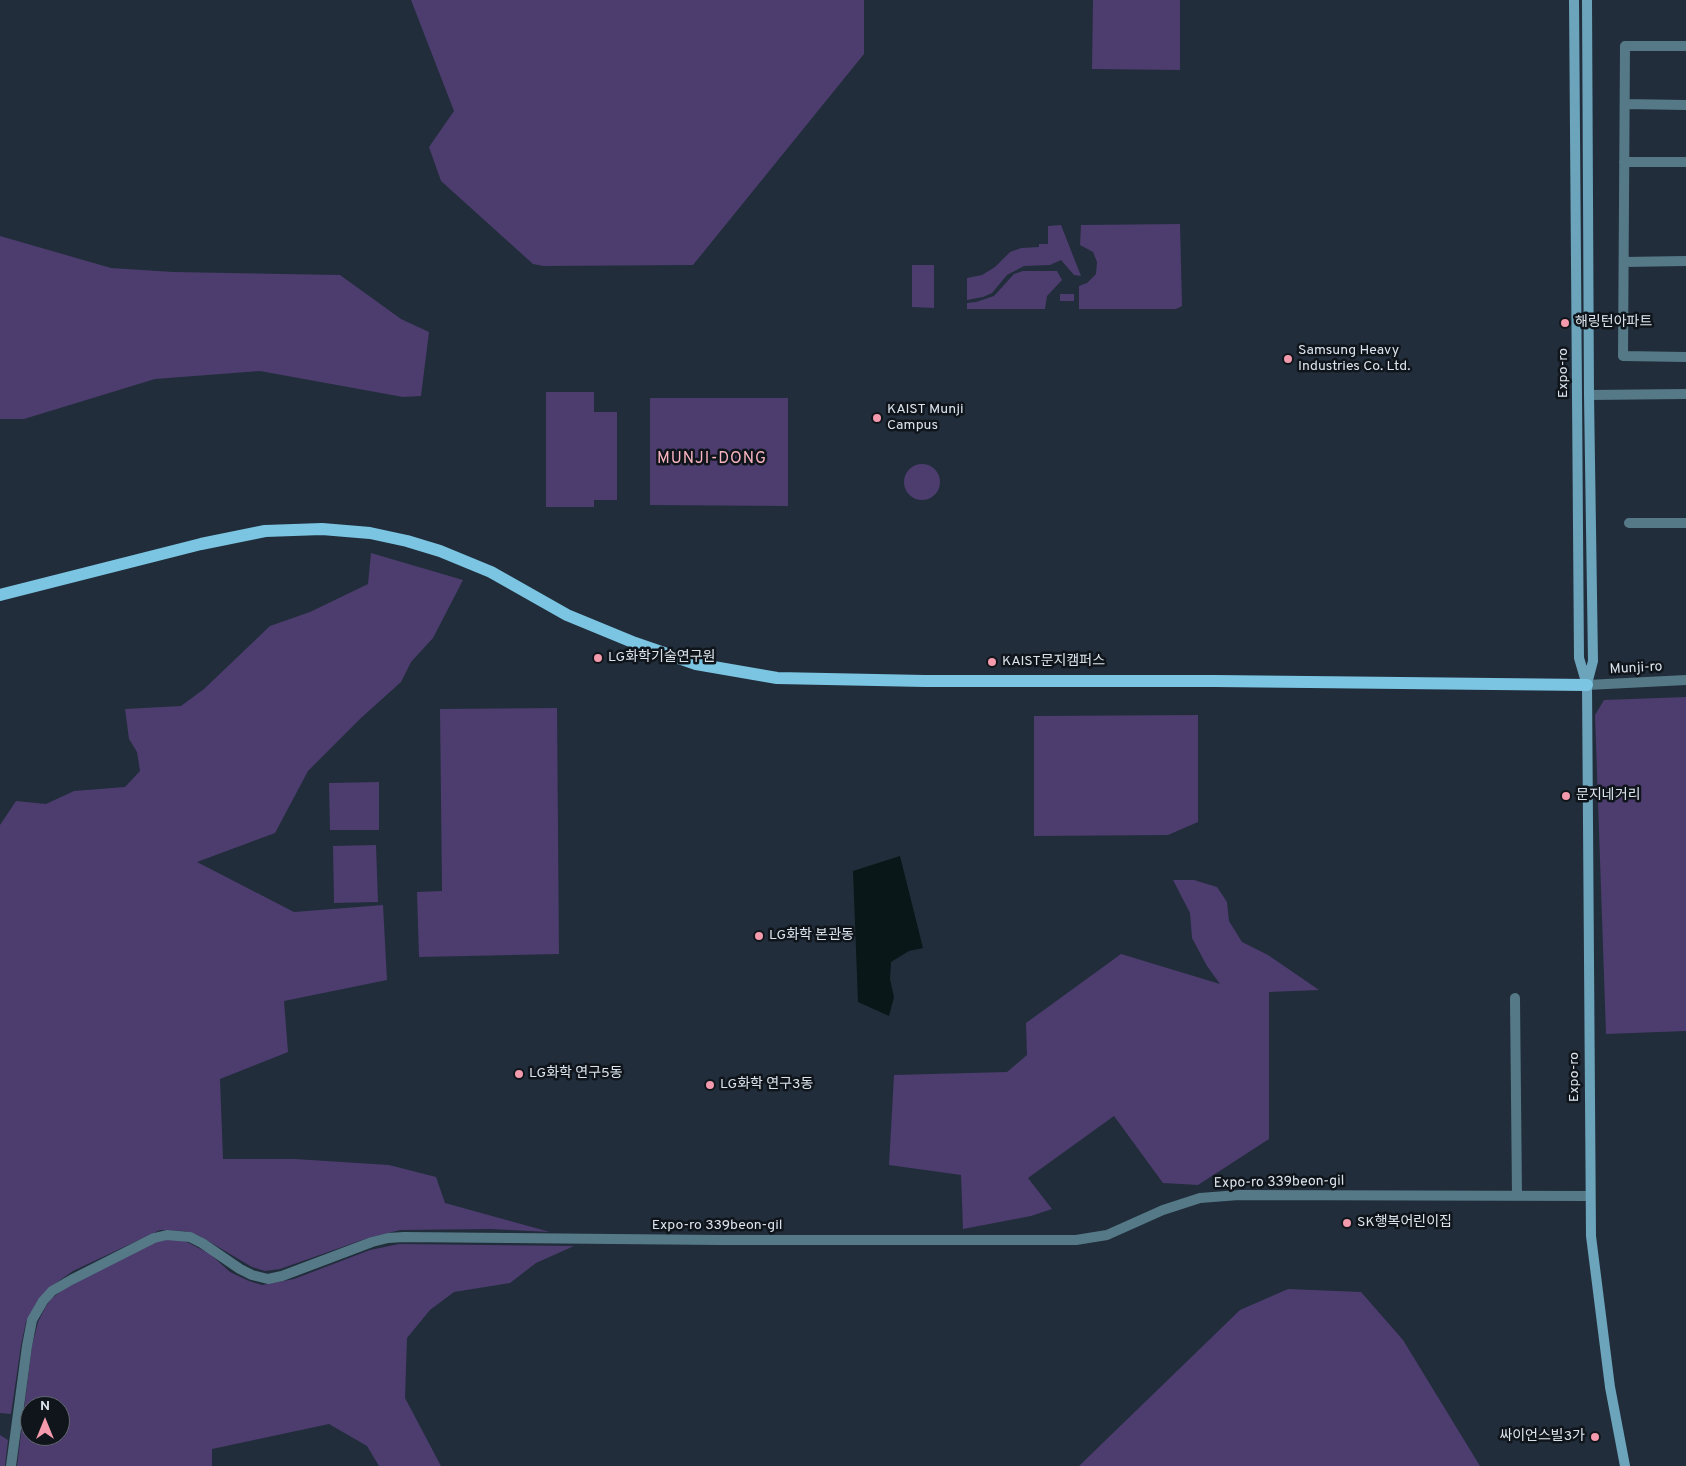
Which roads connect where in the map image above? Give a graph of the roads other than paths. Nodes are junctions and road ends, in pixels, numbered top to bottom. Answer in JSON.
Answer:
{"nodes":[{"id":1,"x":1574,"y":0,"type":"edge"},
{"id":2,"x":1587,"y":0,"type":"edge"},
{"id":3,"x":1686,"y":46,"type":"edge"},
{"id":4,"x":1625,"y":104,"type":"junction"},
{"id":5,"x":1686,"y":104,"type":"edge"},
{"id":6,"x":1624,"y":162,"type":"junction"},
{"id":7,"x":1686,"y":162,"type":"edge"},
{"id":8,"x":1686,"y":261,"type":"edge"},
{"id":9,"x":1624,"y":262,"type":"junction"},
{"id":10,"x":1686,"y":357,"type":"edge"},
{"id":11,"x":1686,"y":394,"type":"edge"},
{"id":12,"x":1589,"y":395,"type":"junction"},
{"id":13,"x":1629,"y":523,"type":"dead end"},
{"id":14,"x":1686,"y":523,"type":"edge"},
{"id":15,"x":0,"y":595,"type":"edge"},
{"id":16,"x":1686,"y":680,"type":"edge"},
{"id":17,"x":1586,"y":684,"type":"junction"},
{"id":18,"x":1515,"y":998,"type":"dead end"},
{"id":19,"x":1517,"y":1196,"type":"junction"},
{"id":20,"x":1590,"y":1196,"type":"junction"},
{"id":21,"x":11,"y":1466,"type":"edge"},
{"id":22,"x":1625,"y":1466,"type":"edge"}],
"edges":[{"from":1,"to":17,"type":"main road","name":"Expo-ro"},
{"from":2,"to":12,"type":"main road","name":"Expo-ro"},
{"from":3,"to":4,"type":"street"},
{"from":4,"to":5,"type":"street"},
{"from":4,"to":6,"type":"street"},
{"from":6,"to":7,"type":"street"},
{"from":6,"to":9,"type":"street"},
{"from":8,"to":9,"type":"street"},
{"from":9,"to":10,"type":"street"},
{"from":11,"to":12,"type":"street"},
{"from":12,"to":17,"type":"main road","name":"Expo-ro"},
{"from":13,"to":14,"type":"street"},
{"from":15,"to":17,"type":"main road"},
{"from":16,"to":17,"type":"street","name":"Munji-ro"},
{"from":17,"to":20,"type":"main road","name":"Expo-ro"},
{"from":18,"to":19,"type":"street"},
{"from":19,"to":20,"type":"street","name":"Expo-ro 339beon-gil"},
{"from":19,"to":21,"type":"street","name":"Expo-ro 339beon-gil"},
{"from":20,"to":22,"type":"main road","name":"Expo-ro"}]}
